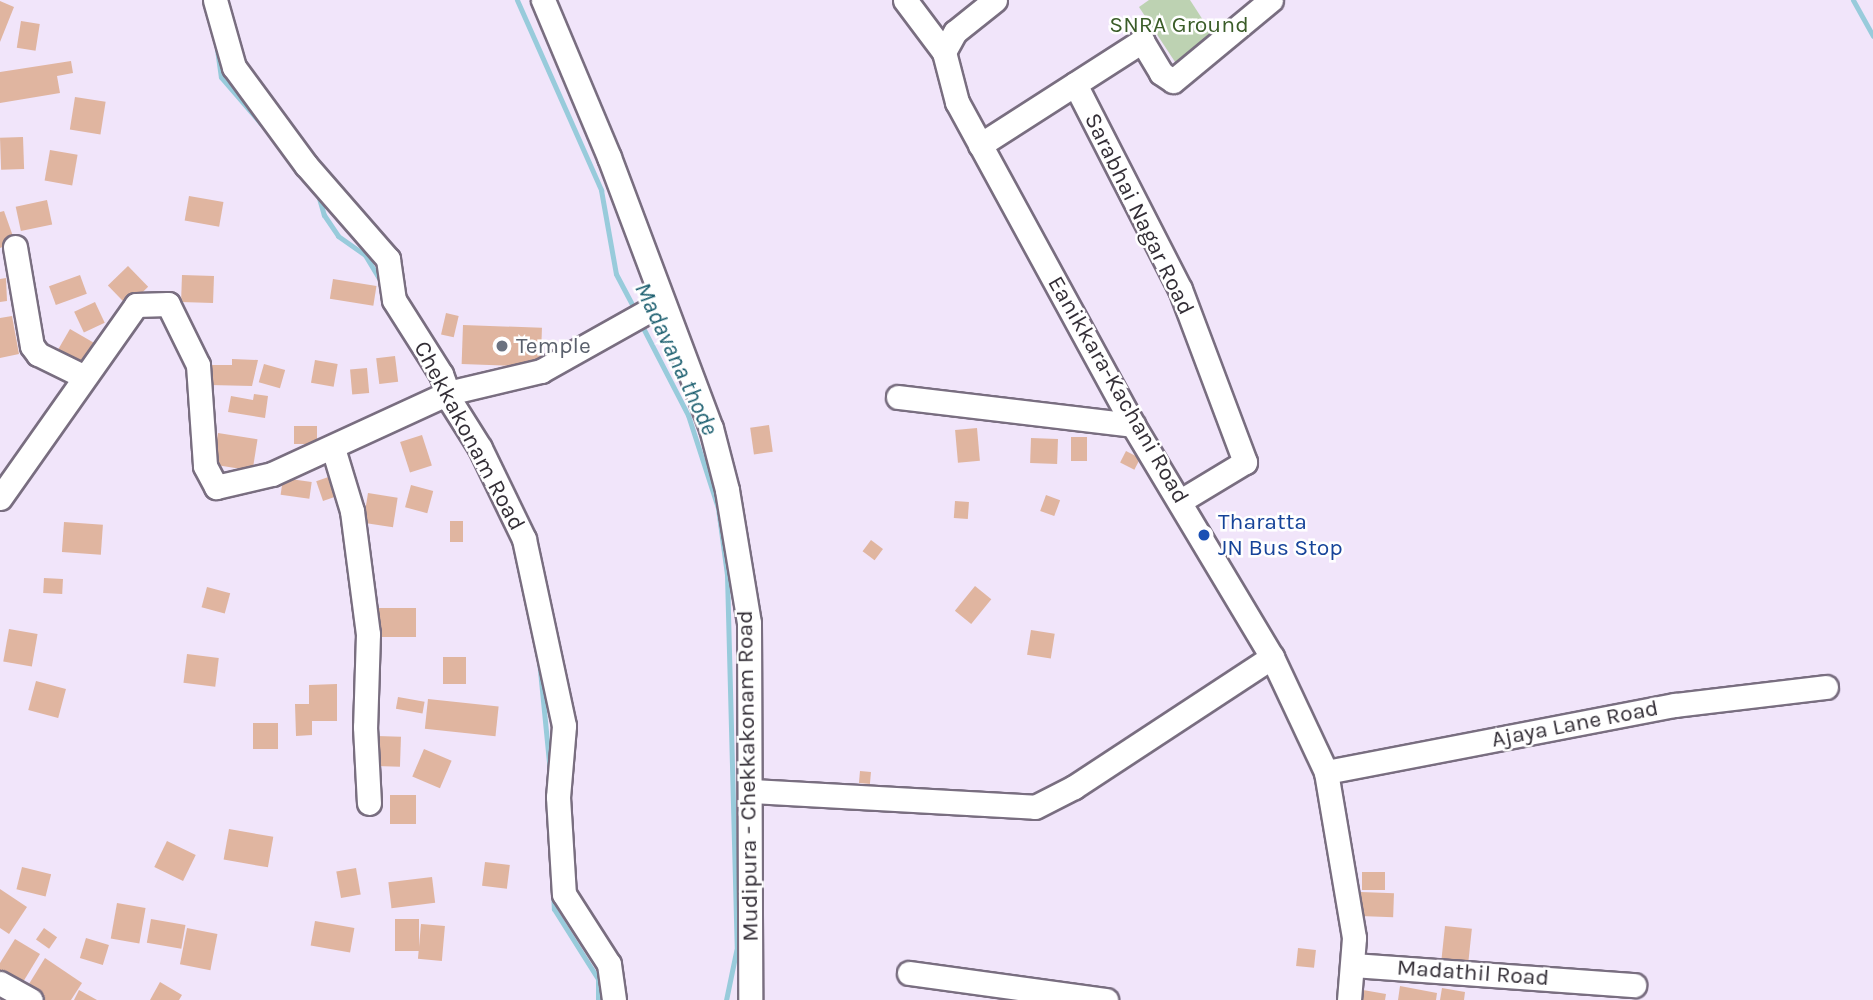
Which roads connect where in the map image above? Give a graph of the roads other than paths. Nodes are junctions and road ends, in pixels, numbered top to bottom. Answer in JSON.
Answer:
{"nodes":[{"id":1,"x":215,"y":0,"type":"edge"},
{"id":2,"x":542,"y":0,"type":"edge"},
{"id":3,"x":905,"y":0,"type":"edge"},
{"id":4,"x":995,"y":0,"type":"edge"},
{"id":5,"x":1271,"y":0,"type":"edge"},
{"id":6,"x":944,"y":52,"type":"junction"},
{"id":7,"x":1075,"y":84,"type":"junction"},
{"id":8,"x":980,"y":145,"type":"junction"},
{"id":9,"x":15,"y":247,"type":"dead end"},
{"id":10,"x":662,"y":303,"type":"junction"},
{"id":11,"x":83,"y":376,"type":"junction"},
{"id":12,"x":448,"y":393,"type":"junction"},
{"id":13,"x":898,"y":397,"type":"dead end"},
{"id":14,"x":1133,"y":425,"type":"junction"},
{"id":15,"x":333,"y":448,"type":"junction"},
{"id":16,"x":0,"y":498,"type":"edge"},
{"id":17,"x":1182,"y":500,"type":"junction"},
{"id":18,"x":1272,"y":657,"type":"junction"},
{"id":19,"x":1826,"y":687,"type":"dead end"},
{"id":20,"x":1326,"y":772,"type":"junction"},
{"id":21,"x":752,"y":791,"type":"junction"},
{"id":22,"x":369,"y":803,"type":"dead end"},
{"id":23,"x":1354,"y":965,"type":"junction"},
{"id":24,"x":909,"y":973,"type":"dead end"},
{"id":25,"x":0,"y":983,"type":"edge"},
{"id":26,"x":1634,"y":985,"type":"dead end"},
{"id":27,"x":31,"y":1000,"type":"edge"},
{"id":28,"x":614,"y":1000,"type":"edge"},
{"id":29,"x":750,"y":1000,"type":"edge"},
{"id":30,"x":1106,"y":1000,"type":"edge"},
{"id":31,"x":1349,"y":1000,"type":"edge"}],
"edges":[{"from":1,"to":12,"type":"street","name":"Chekkakonam Road"},
{"from":2,"to":10,"type":"street","name":"Mudipura - Chekkakonam Road"},
{"from":3,"to":6,"type":"street"},
{"from":4,"to":6,"type":"street"},
{"from":5,"to":7,"type":"street","name":"Sarabhai Nagar Road"},
{"from":6,"to":8,"type":"street","name":"Eanikkara-Kachani Road"},
{"from":7,"to":8,"type":"street","name":"Sarabhai Nagar Road"},
{"from":7,"to":17,"type":"street","name":"Sarabhai Nagar Road"},
{"from":8,"to":14,"type":"street","name":"Eanikkara-Kachani Road"},
{"from":9,"to":11,"type":"street"},
{"from":10,"to":12,"type":"street"},
{"from":10,"to":21,"type":"street","name":"Mudipura - Chekkakonam Road"},
{"from":11,"to":15,"type":"street"},
{"from":11,"to":16,"type":"street"},
{"from":12,"to":15,"type":"street"},
{"from":12,"to":28,"type":"street","name":"Chekkakonam Road"},
{"from":13,"to":14,"type":"street"},
{"from":14,"to":17,"type":"street","name":"Eanikkara-Kachani Road"},
{"from":15,"to":22,"type":"street"},
{"from":17,"to":18,"type":"street","name":"Eanikkara-Kachani Road"},
{"from":18,"to":20,"type":"street","name":"Eanikkara-Kachani Road"},
{"from":18,"to":21,"type":"street"},
{"from":19,"to":20,"type":"street","name":"Ajaya Lane Road"},
{"from":20,"to":23,"type":"street","name":"Eanikkara-Kachani Road"},
{"from":21,"to":29,"type":"street","name":"Mudipura - Chekkakonam Road"},
{"from":23,"to":26,"type":"street","name":"Madathil Road"},
{"from":23,"to":31,"type":"street","name":"Eanikkara-Kachani Road"},
{"from":24,"to":30,"type":"street"},
{"from":25,"to":27,"type":"street"}]}
